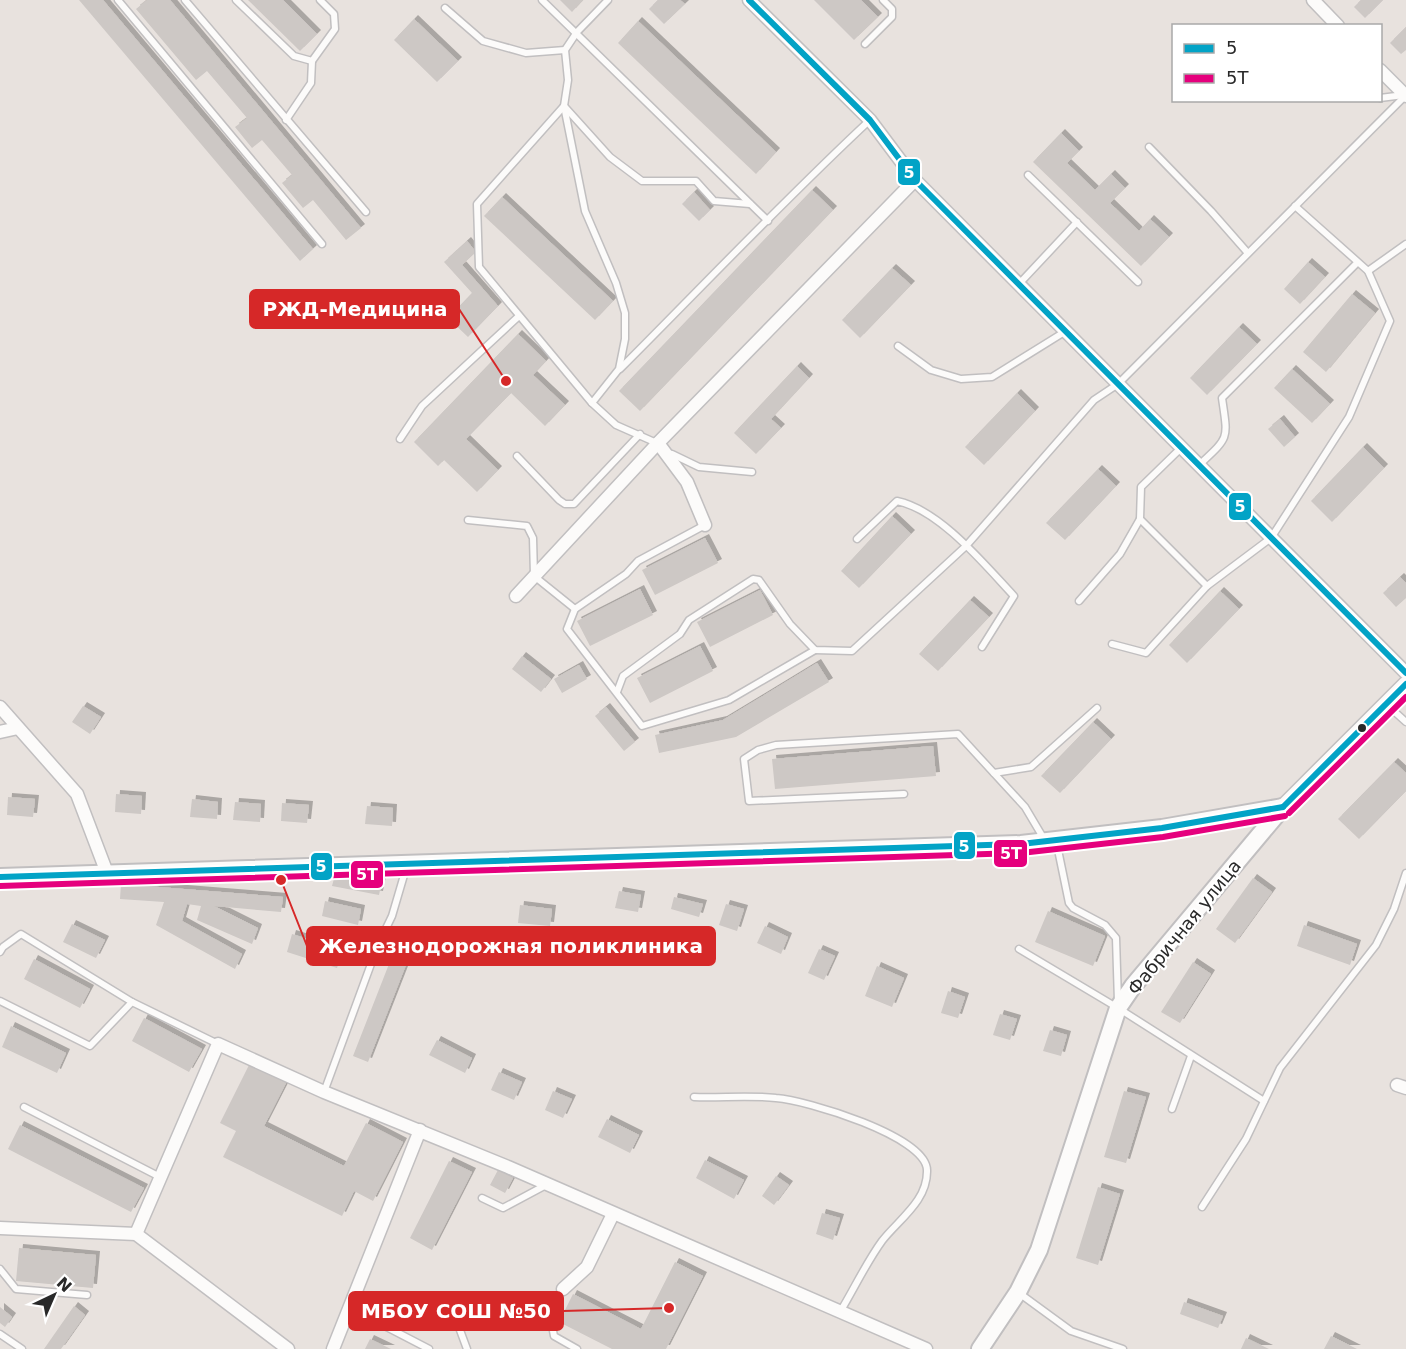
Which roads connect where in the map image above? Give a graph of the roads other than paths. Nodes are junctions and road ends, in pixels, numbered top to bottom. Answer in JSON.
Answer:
{"nodes":[{"id":1,"x":118,"y":0,"type":"edge"},
{"id":2,"x":186,"y":0,"type":"edge"},
{"id":3,"x":236,"y":0,"type":"edge"},
{"id":4,"x":320,"y":0,"type":"edge"},
{"id":5,"x":542,"y":0,"type":"edge"},
{"id":6,"x":608,"y":0,"type":"edge"},
{"id":7,"x":749,"y":0,"type":"edge"},
{"id":8,"x":883,"y":0,"type":"edge"},
{"id":9,"x":1313,"y":0,"type":"edge"},
{"id":10,"x":445,"y":8,"type":"dead end"},
{"id":11,"x":1336,"y":24,"type":"edge"},
{"id":12,"x":577,"y":32,"type":"junction"},
{"id":13,"x":865,"y":44,"type":"dead end"},
{"id":14,"x":565,"y":50,"type":"junction"},
{"id":15,"x":312,"y":61,"type":"junction"},
{"id":16,"x":1382,"y":72,"type":"edge"},
{"id":17,"x":1406,"y":95,"type":"edge"},
{"id":18,"x":1382,"y":98,"type":"edge"},
{"id":19,"x":564,"y":106,"type":"junction"},
{"id":20,"x":286,"y":120,"type":"junction"},
{"id":21,"x":870,"y":120,"type":"junction"},
{"id":22,"x":1149,"y":147,"type":"dead end"},
{"id":23,"x":1028,"y":175,"type":"dead end"},
{"id":24,"x":915,"y":180,"type":"junction"},
{"id":25,"x":750,"y":204,"type":"junction"},
{"id":26,"x":1295,"y":206,"type":"junction"},
{"id":27,"x":366,"y":212,"type":"dead end"},
{"id":28,"x":768,"y":221,"type":"junction"},
{"id":29,"x":1077,"y":222,"type":"junction"},
{"id":30,"x":322,"y":244,"type":"dead end"},
{"id":31,"x":1406,"y":244,"type":"edge"},
{"id":32,"x":1247,"y":252,"type":"junction"},
{"id":33,"x":1357,"y":263,"type":"junction"},
{"id":34,"x":1368,"y":271,"type":"junction"},
{"id":35,"x":1138,"y":282,"type":"dead end"},
{"id":36,"x":1019,"y":285,"type":"junction"},
{"id":37,"x":519,"y":316,"type":"junction"},
{"id":38,"x":1066,"y":331,"type":"junction"},
{"id":39,"x":898,"y":346,"type":"dead end"},
{"id":40,"x":620,"y":369,"type":"junction"},
{"id":41,"x":1118,"y":384,"type":"junction"},
{"id":42,"x":592,"y":402,"type":"junction"},
{"id":43,"x":640,"y":434,"type":"junction"},
{"id":44,"x":400,"y":439,"type":"dead end"},
{"id":45,"x":658,"y":443,"type":"junction"},
{"id":46,"x":1181,"y":448,"type":"junction"},
{"id":47,"x":517,"y":456,"type":"dead end"},
{"id":48,"x":1199,"y":465,"type":"junction"},
{"id":49,"x":752,"y":472,"type":"dead end"},
{"id":50,"x":1140,"y":519,"type":"junction"},
{"id":51,"x":468,"y":520,"type":"dead end"},
{"id":52,"x":705,"y":525,"type":"joint"},
{"id":53,"x":857,"y":538,"type":"dead end"},
{"id":54,"x":1271,"y":538,"type":"junction"},
{"id":55,"x":966,"y":546,"type":"junction"},
{"id":56,"x":534,"y":576,"type":"junction"},
{"id":57,"x":1207,"y":586,"type":"junction"},
{"id":58,"x":516,"y":596,"type":"dead end"},
{"id":59,"x":1079,"y":601,"type":"dead end"},
{"id":60,"x":574,"y":609,"type":"junction"},
{"id":61,"x":1112,"y":644,"type":"dead end"},
{"id":62,"x":982,"y":647,"type":"dead end"},
{"id":63,"x":815,"y":650,"type":"junction"},
{"id":64,"x":1406,"y":673,"type":"edge"},
{"id":65,"x":1406,"y":684,"type":"edge"},
{"id":66,"x":617,"y":692,"type":"junction"},
{"id":67,"x":1385,"y":704,"type":"junction"},
{"id":68,"x":0,"y":707,"type":"edge"},
{"id":69,"x":1097,"y":708,"type":"dead end"},
{"id":70,"x":1406,"y":722,"type":"edge"},
{"id":71,"x":18,"y":728,"type":"junction"},
{"id":72,"x":0,"y":732,"type":"edge"},
{"id":73,"x":994,"y":772,"type":"junction"},
{"id":74,"x":904,"y":794,"type":"dead end"},
{"id":75,"x":1283,"y":807,"type":"junction"},
{"id":76,"x":1051,"y":841,"type":"junction"},
{"id":77,"x":408,"y":862,"type":"junction"},
{"id":78,"x":106,"y":873,"type":"junction"},
{"id":79,"x":1406,"y":873,"type":"edge"},
{"id":80,"x":0,"y":877,"type":"edge"},
{"id":81,"x":1019,"y":949,"type":"dead end"},
{"id":82,"x":0,"y":952,"type":"edge"},
{"id":83,"x":0,"y":1001,"type":"edge"},
{"id":84,"x":132,"y":1002,"type":"junction"},
{"id":85,"x":1119,"y":1008,"type":"junction"},
{"id":86,"x":218,"y":1044,"type":"junction"},
{"id":87,"x":1191,"y":1056,"type":"junction"},
{"id":88,"x":324,"y":1092,"type":"junction"},
{"id":89,"x":694,"y":1097,"type":"dead end"},
{"id":90,"x":1264,"y":1101,"type":"junction"},
{"id":91,"x":24,"y":1107,"type":"dead end"},
{"id":92,"x":1172,"y":1109,"type":"dead end"},
{"id":93,"x":420,"y":1130,"type":"junction"},
{"id":94,"x":160,"y":1178,"type":"junction"},
{"id":95,"x":546,"y":1185,"type":"junction"},
{"id":96,"x":482,"y":1198,"type":"dead end"},
{"id":97,"x":1202,"y":1207,"type":"dead end"},
{"id":98,"x":613,"y":1214,"type":"junction"},
{"id":99,"x":0,"y":1228,"type":"edge"},
{"id":100,"x":136,"y":1234,"type":"junction"},
{"id":101,"x":0,"y":1269,"type":"edge"},
{"id":102,"x":563,"y":1289,"type":"joint"},
{"id":103,"x":1018,"y":1292,"type":"junction"},
{"id":104,"x":87,"y":1295,"type":"dead end"},
{"id":105,"x":350,"y":1307,"type":"junction"},
{"id":106,"x":840,"y":1313,"type":"junction"},
{"id":107,"x":457,"y":1322,"type":"dead end"},
{"id":108,"x":0,"y":1334,"type":"edge"},
{"id":109,"x":1113,"y":1348,"type":"edge"},
{"id":110,"x":22,"y":1349,"type":"edge"},
{"id":111,"x":288,"y":1349,"type":"edge"},
{"id":112,"x":333,"y":1349,"type":"edge"},
{"id":113,"x":429,"y":1349,"type":"edge"},
{"id":114,"x":467,"y":1349,"type":"edge"},
{"id":115,"x":577,"y":1349,"type":"edge"},
{"id":116,"x":926,"y":1349,"type":"edge"},
{"id":117,"x":980,"y":1349,"type":"edge"},
{"id":118,"x":1124,"y":1349,"type":"edge"}],
"edges":[{"from":1,"to":30,"type":"lane"},
{"from":2,"to":20,"type":"lane"},
{"from":3,"to":15,"type":"lane"},
{"from":4,"to":15,"type":"lane"},
{"from":5,"to":12,"type":"lane"},
{"from":6,"to":12,"type":"lane"},
{"from":7,"to":21,"type":"street"},
{"from":8,"to":13,"type":"lane"},
{"from":9,"to":11,"type":"street"},
{"from":10,"to":14,"type":"lane"},
{"from":12,"to":14,"type":"lane"},
{"from":12,"to":25,"type":"lane"},
{"from":14,"to":19,"type":"lane"},
{"from":15,"to":20,"type":"lane"},
{"from":16,"to":17,"type":"street"},
{"from":17,"to":18,"type":"lane"},
{"from":17,"to":26,"type":"lane"},
{"from":19,"to":25,"type":"lane"},
{"from":19,"to":37,"type":"lane"},
{"from":19,"to":40,"type":"lane"},
{"from":20,"to":27,"type":"lane"},
{"from":21,"to":24,"type":"street"},
{"from":21,"to":28,"type":"lane"},
{"from":22,"to":32,"type":"lane"},
{"from":23,"to":29,"type":"lane"},
{"from":24,"to":36,"type":"street"},
{"from":24,"to":45,"type":"street"},
{"from":25,"to":28,"type":"lane"},
{"from":26,"to":32,"type":"lane"},
{"from":26,"to":33,"type":"lane"},
{"from":28,"to":40,"type":"lane"},
{"from":29,"to":35,"type":"lane"},
{"from":29,"to":36,"type":"lane"},
{"from":31,"to":34,"type":"lane"},
{"from":32,"to":41,"type":"lane"},
{"from":33,"to":34,"type":"lane"},
{"from":33,"to":48,"type":"lane"},
{"from":34,"to":54,"type":"lane"},
{"from":36,"to":38,"type":"street"},
{"from":37,"to":42,"type":"lane"},
{"from":37,"to":44,"type":"lane"},
{"from":38,"to":39,"type":"lane"},
{"from":38,"to":41,"type":"street"},
{"from":40,"to":42,"type":"lane"},
{"from":41,"to":46,"type":"street"},
{"from":41,"to":55,"type":"lane"},
{"from":42,"to":43,"type":"lane"},
{"from":43,"to":45,"type":"lane"},
{"from":43,"to":47,"type":"lane"},
{"from":45,"to":49,"type":"lane"},
{"from":45,"to":52,"type":"street"},
{"from":45,"to":56,"type":"street"},
{"from":46,"to":48,"type":"street"},
{"from":46,"to":50,"type":"lane"},
{"from":48,"to":54,"type":"street"},
{"from":50,"to":57,"type":"lane"},
{"from":50,"to":59,"type":"lane"},
{"from":51,"to":56,"type":"lane"},
{"from":52,"to":60,"type":"lane"},
{"from":53,"to":55,"type":"lane"},
{"from":54,"to":57,"type":"lane"},
{"from":54,"to":64,"type":"street"},
{"from":55,"to":62,"type":"lane"},
{"from":55,"to":63,"type":"lane"},
{"from":56,"to":58,"type":"street"},
{"from":56,"to":60,"type":"lane"},
{"from":57,"to":61,"type":"lane"},
{"from":60,"to":66,"type":"lane"},
{"from":63,"to":66,"type":"lane"},
{"from":63,"to":66,"type":"lane"},
{"from":65,"to":67,"type":"street","name":"Фабричная улица"},
{"from":67,"to":70,"type":"lane"},
{"from":67,"to":75,"type":"street","name":"Фабричная улица"},
{"from":68,"to":71,"type":"street"},
{"from":69,"to":73,"type":"lane"},
{"from":71,"to":72,"type":"street"},
{"from":71,"to":78,"type":"street"},
{"from":73,"to":74,"type":"lane"},
{"from":73,"to":76,"type":"lane"},
{"from":75,"to":76,"type":"main road"},
{"from":75,"to":85,"type":"main road","name":"Фабричная улица"},
{"from":76,"to":77,"type":"main road"},
{"from":76,"to":85,"type":"lane"},
{"from":77,"to":78,"type":"main road"},
{"from":77,"to":88,"type":"lane"},
{"from":78,"to":80,"type":"main road"},
{"from":79,"to":90,"type":"lane"},
{"from":81,"to":85,"type":"lane"},
{"from":82,"to":84,"type":"lane"},
{"from":83,"to":84,"type":"lane"},
{"from":84,"to":86,"type":"lane"},
{"from":85,"to":87,"type":"lane"},
{"from":85,"to":103,"type":"main road","name":"Фабричная улица"},
{"from":86,"to":88,"type":"street"},
{"from":86,"to":94,"type":"street"},
{"from":87,"to":90,"type":"lane"},
{"from":87,"to":92,"type":"lane"},
{"from":88,"to":93,"type":"street"},
{"from":89,"to":106,"type":"lane"},
{"from":90,"to":97,"type":"lane"},
{"from":91,"to":94,"type":"lane"},
{"from":93,"to":95,"type":"street"},
{"from":93,"to":105,"type":"street"},
{"from":94,"to":100,"type":"street"},
{"from":95,"to":96,"type":"lane"},
{"from":95,"to":98,"type":"street"},
{"from":98,"to":102,"type":"street"},
{"from":98,"to":106,"type":"street"},
{"from":99,"to":100,"type":"street"},
{"from":100,"to":111,"type":"street"},
{"from":101,"to":104,"type":"lane"},
{"from":102,"to":115,"type":"lane"},
{"from":103,"to":109,"type":"lane"},
{"from":103,"to":117,"type":"main road","name":"Фабричная улица"},
{"from":105,"to":112,"type":"street"},
{"from":105,"to":113,"type":"lane"},
{"from":106,"to":116,"type":"street"},
{"from":107,"to":114,"type":"lane"},
{"from":108,"to":110,"type":"lane"},
{"from":109,"to":118,"type":"lane"}]}
